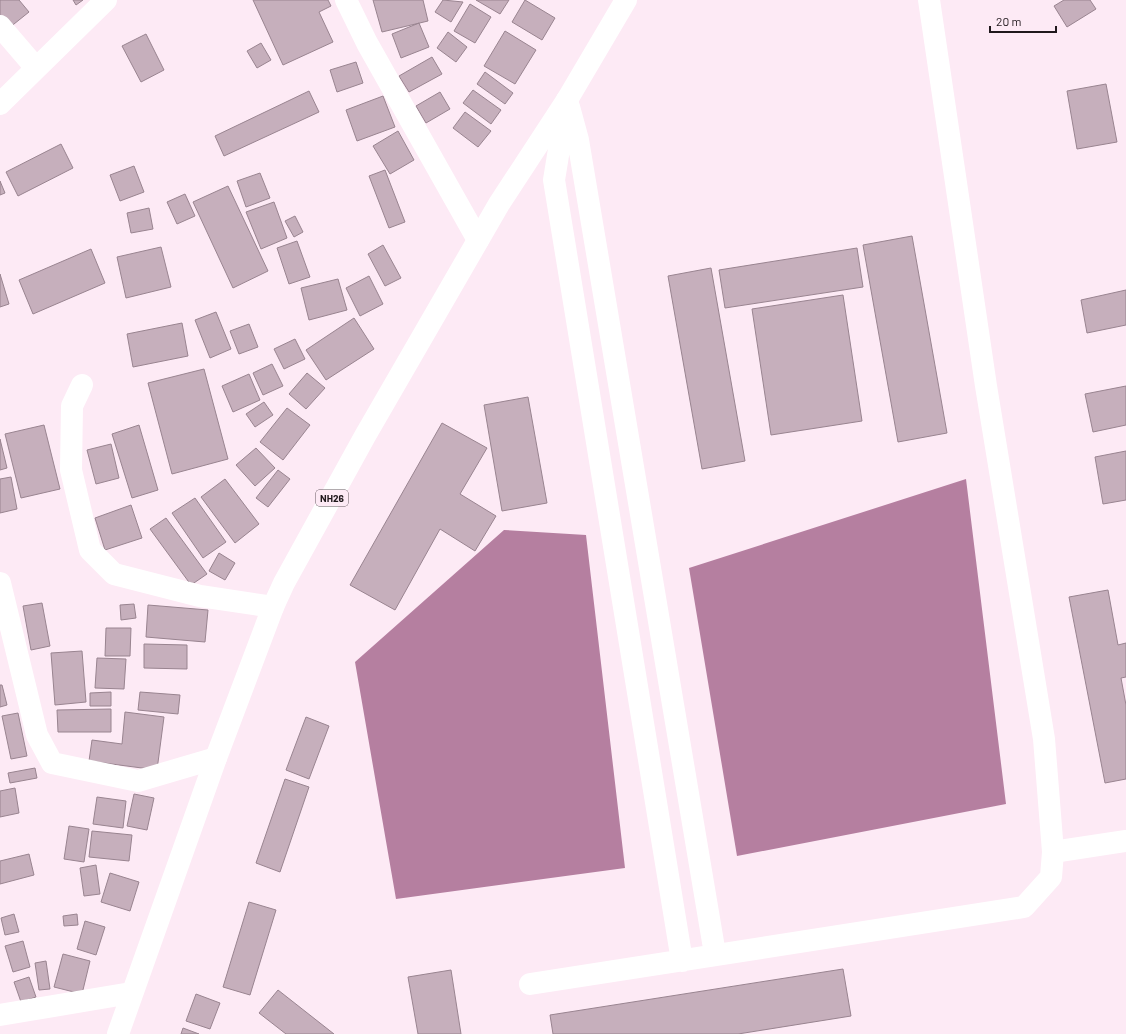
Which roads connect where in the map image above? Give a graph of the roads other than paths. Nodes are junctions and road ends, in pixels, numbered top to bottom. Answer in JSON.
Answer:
{"nodes":[{"id":1,"x":106,"y":0,"type":"edge"},
{"id":2,"x":346,"y":0,"type":"edge"},
{"id":3,"x":626,"y":0,"type":"edge"},
{"id":4,"x":929,"y":0,"type":"edge"},
{"id":5,"x":0,"y":26,"type":"edge"},
{"id":6,"x":36,"y":68,"type":"junction"},
{"id":7,"x":567,"y":100,"type":"junction"},
{"id":8,"x":0,"y":104,"type":"edge"},
{"id":9,"x":478,"y":240,"type":"junction"},
{"id":10,"x":82,"y":385,"type":"dead end"},
{"id":11,"x":0,"y":583,"type":"edge"},
{"id":12,"x":273,"y":607,"type":"junction"},
{"id":13,"x":216,"y":758,"type":"junction"},
{"id":14,"x":1126,"y":841,"type":"edge"},
{"id":15,"x":1053,"y":852,"type":"junction"},
{"id":16,"x":715,"y":954,"type":"junction"},
{"id":17,"x":682,"y":961,"type":"junction"},
{"id":18,"x":530,"y":984,"type":"dead end"},
{"id":19,"x":131,"y":992,"type":"junction"},
{"id":20,"x":0,"y":1015,"type":"edge"},
{"id":21,"x":118,"y":1034,"type":"edge"}],
"edges":[{"from":1,"to":6,"type":"main road"},
{"from":2,"to":9,"type":"main road"},
{"from":3,"to":7,"type":"main road","number":"NH26"},
{"from":4,"to":15,"type":"main road"},
{"from":5,"to":6,"type":"main road"},
{"from":6,"to":8,"type":"main road"},
{"from":7,"to":9,"type":"main road","number":"NH26"},
{"from":7,"to":16,"type":"main road"},
{"from":7,"to":17,"type":"main road"},
{"from":9,"to":12,"type":"main road","number":"NH26"},
{"from":10,"to":12,"type":"main road"},
{"from":11,"to":13,"type":"main road"},
{"from":12,"to":13,"type":"main road","number":"NH26"},
{"from":13,"to":19,"type":"main road","number":"NH26"},
{"from":14,"to":15,"type":"main road"},
{"from":15,"to":16,"type":"main road"},
{"from":16,"to":17,"type":"main road"},
{"from":17,"to":18,"type":"main road"},
{"from":19,"to":20,"type":"main road"},
{"from":19,"to":21,"type":"main road","number":"NH26"}]}
